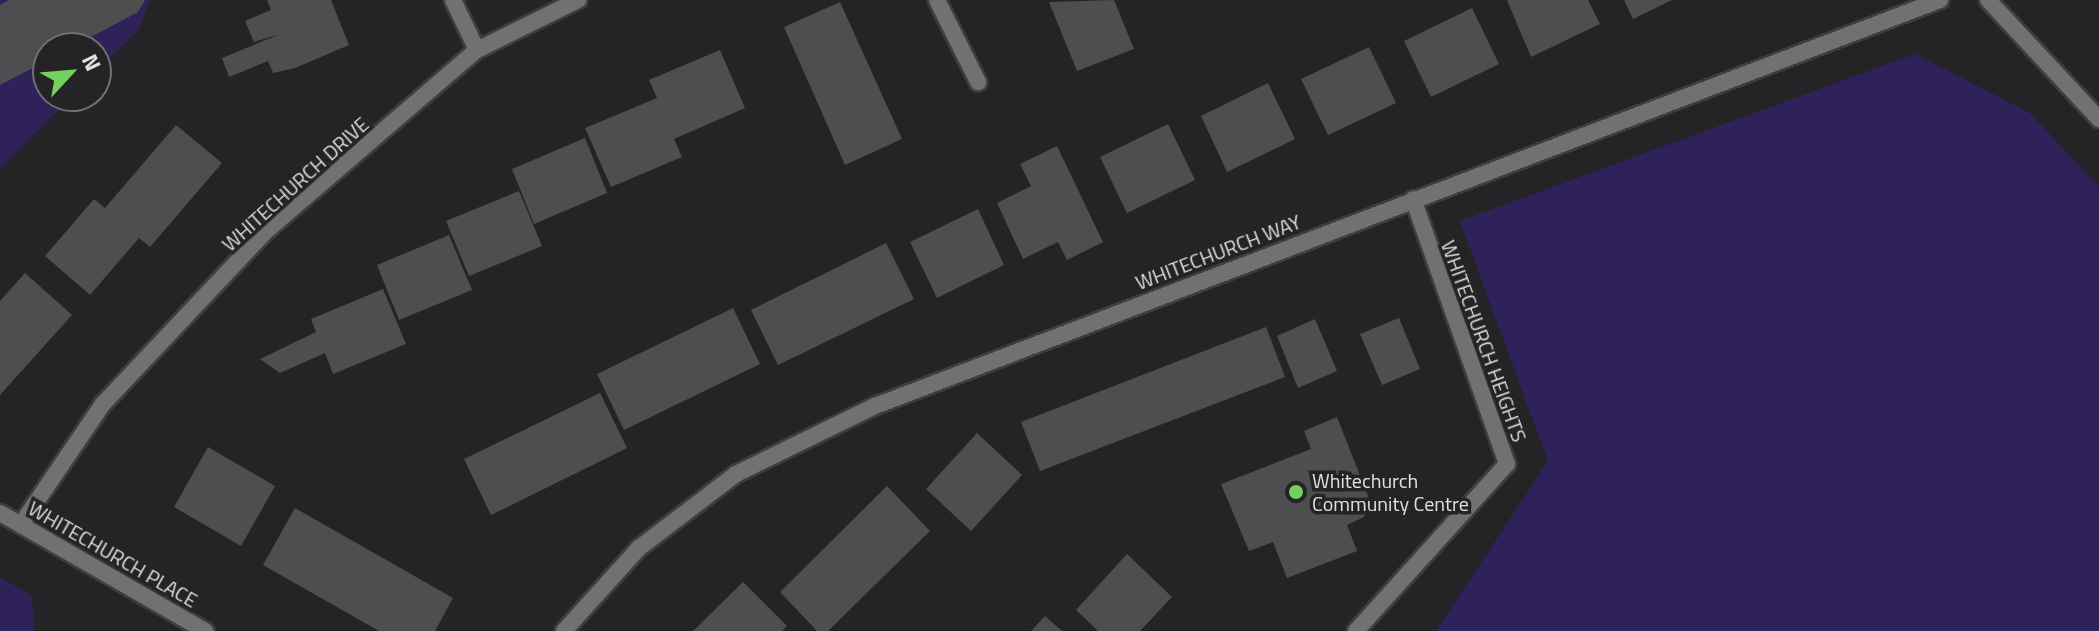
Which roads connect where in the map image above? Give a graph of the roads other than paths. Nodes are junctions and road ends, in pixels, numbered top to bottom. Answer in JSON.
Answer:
{"nodes":[{"id":1,"x":453,"y":0,"type":"edge"},
{"id":2,"x":578,"y":0,"type":"edge"},
{"id":3,"x":937,"y":0,"type":"edge"},
{"id":4,"x":1940,"y":0,"type":"edge"},
{"id":5,"x":1988,"y":0,"type":"edge"},
{"id":6,"x":477,"y":50,"type":"junction"},
{"id":7,"x":978,"y":82,"type":"dead end"},
{"id":8,"x":2099,"y":119,"type":"edge"},
{"id":9,"x":1413,"y":199,"type":"junction"},
{"id":10,"x":0,"y":513,"type":"edge"},
{"id":11,"x":22,"y":523,"type":"junction"},
{"id":12,"x":205,"y":631,"type":"edge"},
{"id":13,"x":564,"y":631,"type":"edge"},
{"id":14,"x":1356,"y":631,"type":"edge"}],
"edges":[{"from":1,"to":6,"type":"street"},
{"from":2,"to":6,"type":"street","name":"WHITECHURCH DRIVE"},
{"from":3,"to":7,"type":"street"},
{"from":4,"to":9,"type":"street","name":"WHITECHURCH WAY"},
{"from":5,"to":8,"type":"street"},
{"from":6,"to":11,"type":"street","name":"WHITECHURCH DRIVE"},
{"from":9,"to":13,"type":"street","name":"WHITECHURCH WAY"},
{"from":9,"to":14,"type":"street","name":"WHITECHURCH HEIGHTS"},
{"from":10,"to":11,"type":"street","name":"WHITECHURCH PLACE"},
{"from":11,"to":12,"type":"street","name":"WHITECHURCH PLACE"}]}
